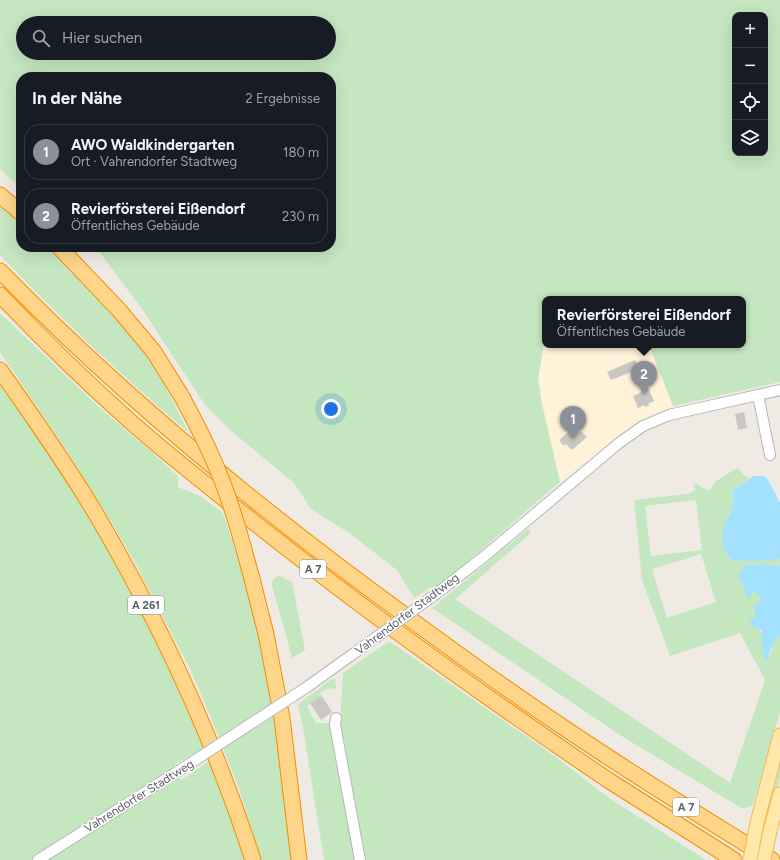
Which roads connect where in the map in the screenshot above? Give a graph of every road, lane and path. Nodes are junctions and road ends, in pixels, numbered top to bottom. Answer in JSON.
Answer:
{"nodes":[{"id":1,"x":0,"y":195,"type":"edge"},
{"id":2,"x":16,"y":209,"type":"edge"},
{"id":3,"x":64,"y":252,"type":"edge"},
{"id":4,"x":0,"y":271,"type":"edge"},
{"id":5,"x":0,"y":295,"type":"edge"},
{"id":6,"x":0,"y":370,"type":"edge"},
{"id":7,"x":780,"y":390,"type":"edge"},
{"id":8,"x":754,"y":396,"type":"junction"},
{"id":9,"x":770,"y":455,"type":"dead end"},
{"id":10,"x":336,"y":718,"type":"dead end"},
{"id":11,"x":780,"y":735,"type":"edge"},
{"id":12,"x":780,"y":794,"type":"edge"},
{"id":13,"x":38,"y":860,"type":"edge"},
{"id":14,"x":252,"y":860,"type":"edge"},
{"id":15,"x":299,"y":860,"type":"edge"},
{"id":16,"x":360,"y":860,"type":"edge"},
{"id":17,"x":734,"y":860,"type":"edge"},
{"id":18,"x":750,"y":860,"type":"edge"},
{"id":19,"x":764,"y":860,"type":"edge"},
{"id":20,"x":772,"y":860,"type":"edge"}],
"edges":[{"from":1,"to":2,"type":"highway"},
{"from":3,"to":15,"type":"highway","bridge":true},
{"from":4,"to":20,"type":"highway","number":"A 7"},
{"from":5,"to":17,"type":"highway","number":"A 7"},
{"from":6,"to":14,"type":"highway","number":"A 261"},
{"from":7,"to":8,"type":"street","name":"Vahrendorfer Stadtweg"},
{"from":8,"to":9,"type":"street"},
{"from":8,"to":13,"type":"street","name":"Vahrendorfer Stadtweg","bridge":true},
{"from":10,"to":16,"type":"street"},
{"from":11,"to":18,"type":"main road","bridge":true},
{"from":12,"to":19,"type":"main road","bridge":true}]}
